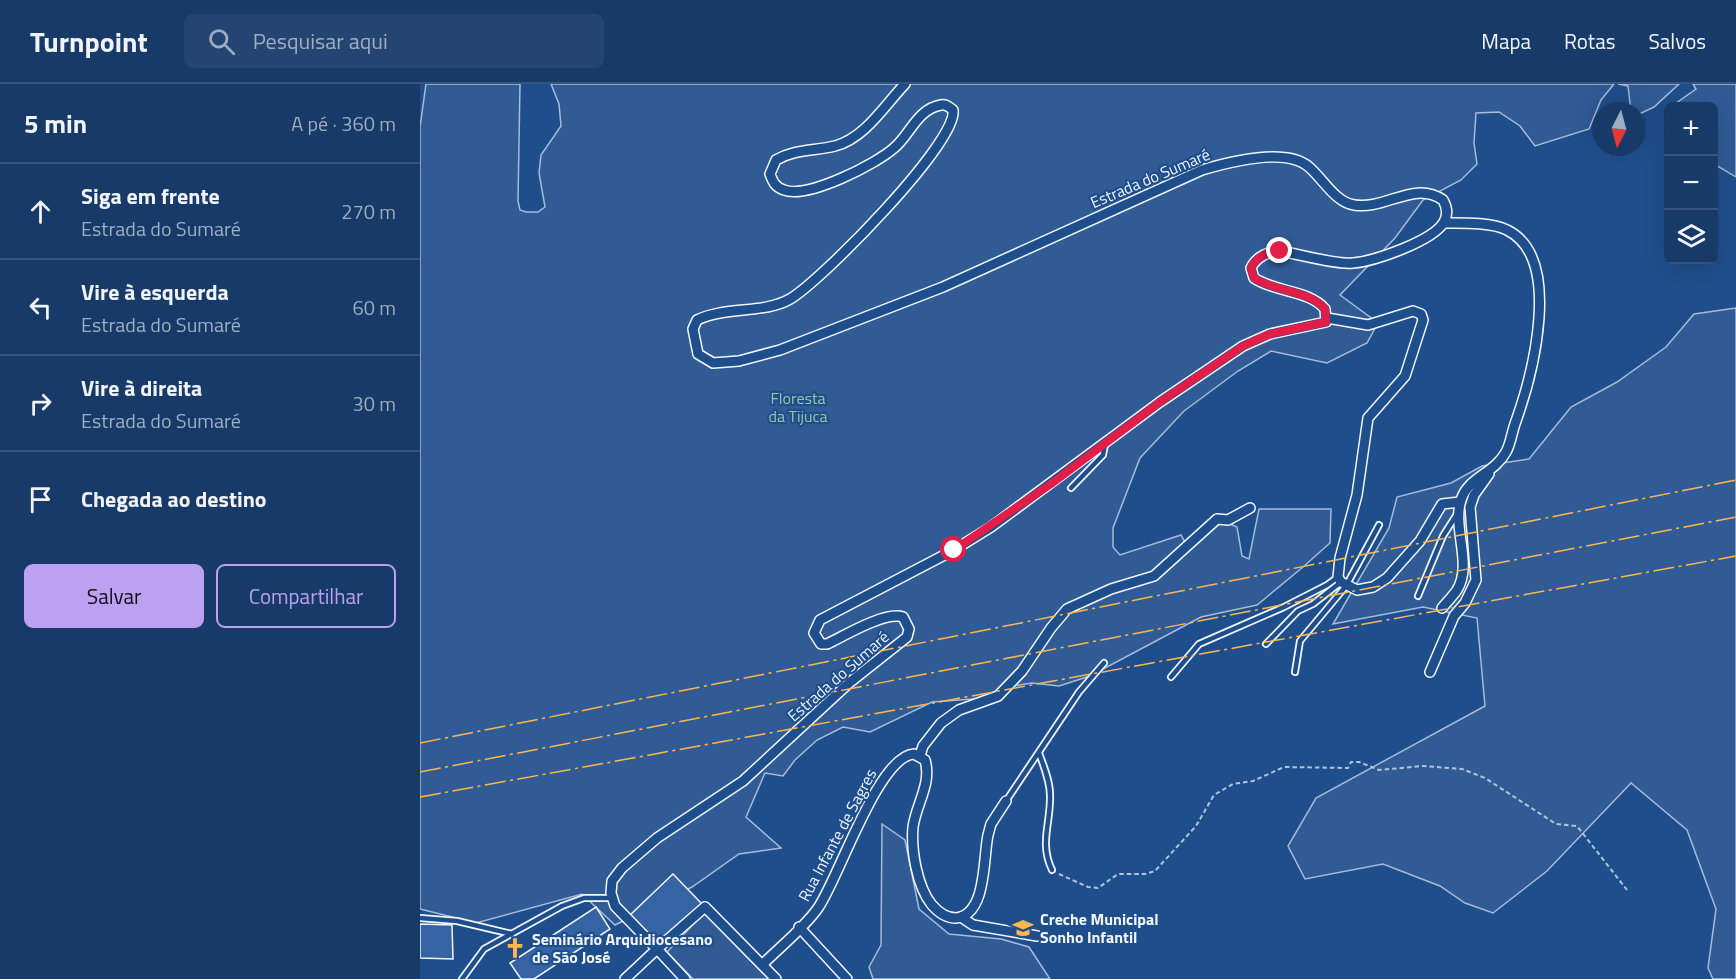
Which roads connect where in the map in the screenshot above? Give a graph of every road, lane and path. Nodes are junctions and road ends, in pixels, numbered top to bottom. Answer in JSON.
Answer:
{"nodes":[{"id":1,"x":905,"y":84,"type":"edge"},
{"id":2,"x":1444,"y":223,"type":"junction"},
{"id":3,"x":1327,"y":318,"type":"junction"},
{"id":4,"x":1105,"y":444,"type":"junction"},
{"id":5,"x":1491,"y":472,"type":"junction"},
{"id":6,"x":1071,"y":488,"type":"dead end"},
{"id":7,"x":1460,"y":502,"type":"junction"},
{"id":8,"x":1250,"y":508,"type":"dead end"},
{"id":9,"x":1459,"y":512,"type":"junction"},
{"id":10,"x":1379,"y":525,"type":"dead end"},
{"id":11,"x":1476,"y":580,"type":"junction"},
{"id":12,"x":1341,"y":581,"type":"junction"},
{"id":13,"x":1457,"y":590,"type":"junction"},
{"id":14,"x":1418,"y":596,"type":"dead end"},
{"id":15,"x":1442,"y":608,"type":"dead end"},
{"id":16,"x":1266,"y":644,"type":"dead end"},
{"id":17,"x":1104,"y":663,"type":"dead end"},
{"id":18,"x":1295,"y":672,"type":"dead end"},
{"id":19,"x":1430,"y":672,"type":"dead end"},
{"id":20,"x":1171,"y":677,"type":"dead end"},
{"id":21,"x":1039,"y":753,"type":"junction"},
{"id":22,"x":920,"y":756,"type":"junction"},
{"id":23,"x":1006,"y":801,"type":"joint"},
{"id":24,"x":1052,"y":870,"type":"joint"},
{"id":25,"x":1627,"y":890,"type":"dead end"},
{"id":26,"x":613,"y":898,"type":"junction"},
{"id":27,"x":961,"y":917,"type":"junction"},
{"id":28,"x":420,"y":918,"type":"edge"},
{"id":29,"x":800,"y":927,"type":"junction"},
{"id":30,"x":512,"y":934,"type":"junction"},
{"id":31,"x":1036,"y":936,"type":"dead end"},
{"id":32,"x":657,"y":949,"type":"junction"},
{"id":33,"x":763,"y":964,"type":"junction"},
{"id":34,"x":462,"y":979,"type":"edge"},
{"id":35,"x":625,"y":979,"type":"edge"},
{"id":36,"x":686,"y":979,"type":"edge"},
{"id":37,"x":776,"y":979,"type":"edge"},
{"id":38,"x":847,"y":979,"type":"edge"}],
"edges":[{"from":1,"to":2,"type":"street","name":"Estrada do Sumaré"},
{"from":2,"to":3,"type":"street"},
{"from":2,"to":5,"type":"street"},
{"from":3,"to":4,"type":"street","name":"Estrada do Sumaré"},
{"from":3,"to":12,"type":"street"},
{"from":4,"to":6,"type":"lane"},
{"from":4,"to":26,"type":"street","name":"Estrada do Sumaré"},
{"from":5,"to":7,"type":"street"},
{"from":5,"to":11,"type":"street"},
{"from":7,"to":9,"type":"street"},
{"from":7,"to":12,"type":"street"},
{"from":8,"to":22,"type":"street"},
{"from":9,"to":13,"type":"street"},
{"from":9,"to":14,"type":"lane"},
{"from":10,"to":12,"type":"lane"},
{"from":11,"to":13,"type":"street"},
{"from":11,"to":19,"type":"street"},
{"from":12,"to":16,"type":"lane"},
{"from":12,"to":18,"type":"lane"},
{"from":12,"to":20,"type":"lane"},
{"from":13,"to":15,"type":"street"},
{"from":17,"to":21,"type":"lane"},
{"from":21,"to":23,"type":"lane"},
{"from":21,"to":24,"type":"lane"},
{"from":22,"to":27,"type":"street"},
{"from":22,"to":29,"type":"street","name":"Rua Infante de Sagres"},
{"from":23,"to":27,"type":"street"},
{"from":24,"to":25,"type":"path"},
{"from":26,"to":30,"type":"lane"},
{"from":26,"to":32,"type":"street"},
{"from":27,"to":31,"type":"street"},
{"from":28,"to":30,"type":"lane"},
{"from":29,"to":33,"type":"street","name":"Rua Infante de Sagres"},
{"from":29,"to":38,"type":"street"},
{"from":30,"to":34,"type":"lane"},
{"from":32,"to":33,"type":"street"},
{"from":32,"to":35,"type":"street"},
{"from":32,"to":36,"type":"street"},
{"from":33,"to":37,"type":"street"}]}
